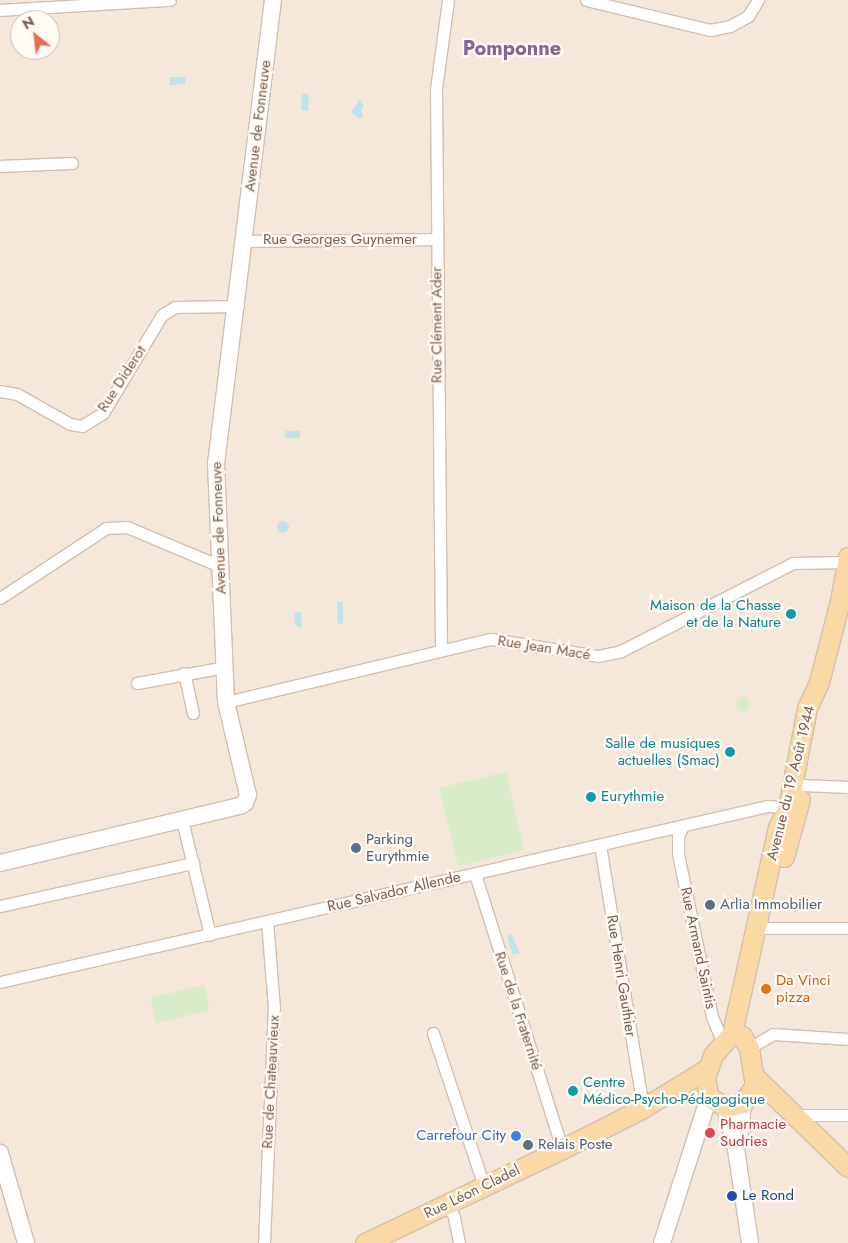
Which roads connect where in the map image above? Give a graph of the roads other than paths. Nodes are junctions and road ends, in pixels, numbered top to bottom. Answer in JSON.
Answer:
{"nodes":[{"id":1,"x":170,"y":0,"type":"edge"},
{"id":2,"x":273,"y":0,"type":"edge"},
{"id":3,"x":448,"y":0,"type":"edge"},
{"id":4,"x":586,"y":0,"type":"edge"},
{"id":5,"x":758,"y":0,"type":"edge"},
{"id":6,"x":0,"y":10,"type":"edge"},
{"id":7,"x":72,"y":163,"type":"dead end"},
{"id":8,"x":0,"y":166,"type":"edge"},
{"id":9,"x":437,"y":239,"type":"junction"},
{"id":10,"x":244,"y":241,"type":"junction"},
{"id":11,"x":238,"y":306,"type":"junction"},
{"id":12,"x":0,"y":391,"type":"edge"},
{"id":13,"x":847,"y":560,"type":"edge"},
{"id":14,"x":220,"y":566,"type":"junction"},
{"id":15,"x":0,"y":598,"type":"edge"},
{"id":16,"x":844,"y":601,"type":"edge"},
{"id":17,"x":441,"y":650,"type":"junction"},
{"id":18,"x":225,"y":667,"type":"junction"},
{"id":19,"x":184,"y":674,"type":"junction"},
{"id":20,"x":137,"y":683,"type":"dead end"},
{"id":21,"x":226,"y":702,"type":"junction"},
{"id":22,"x":194,"y":713,"type":"dead end"},
{"id":23,"x":798,"y":782,"type":"junction"},
{"id":24,"x":848,"y":787,"type":"edge"},
{"id":25,"x":788,"y":806,"type":"junction"},
{"id":26,"x":182,"y":820,"type":"junction"},
{"id":27,"x":683,"y":826,"type":"junction"},
{"id":28,"x":659,"y":831,"type":"junction"},
{"id":29,"x":600,"y":845,"type":"junction"},
{"id":30,"x":678,"y":854,"type":"junction"},
{"id":31,"x":0,"y":863,"type":"edge"},
{"id":32,"x":193,"y":863,"type":"junction"},
{"id":33,"x":474,"y":874,"type":"junction"},
{"id":34,"x":0,"y":906,"type":"edge"},
{"id":35,"x":267,"y":921,"type":"junction"},
{"id":36,"x":765,"y":928,"type":"junction"},
{"id":37,"x":848,"y":928,"type":"edge"},
{"id":38,"x":210,"y":934,"type":"junction"},
{"id":39,"x":0,"y":982,"type":"edge"},
{"id":40,"x":433,"y":1033,"type":"dead end"},
{"id":41,"x":848,"y":1039,"type":"edge"},
{"id":42,"x":736,"y":1040,"type":"junction"},
{"id":43,"x":707,"y":1069,"type":"junction"},
{"id":44,"x":755,"y":1077,"type":"junction"},
{"id":45,"x":713,"y":1099,"type":"junction"},
{"id":46,"x":650,"y":1103,"type":"junction"},
{"id":47,"x":743,"y":1103,"type":"junction"},
{"id":48,"x":793,"y":1114,"type":"junction"},
{"id":49,"x":848,"y":1115,"type":"edge"},
{"id":50,"x":736,"y":1148,"type":"junction"},
{"id":51,"x":562,"y":1149,"type":"junction"},
{"id":52,"x":0,"y":1153,"type":"edge"},
{"id":53,"x":848,"y":1167,"type":"edge"},
{"id":54,"x":484,"y":1186,"type":"junction"},
{"id":55,"x":448,"y":1204,"type":"junction"},
{"id":56,"x":26,"y":1243,"type":"edge"},
{"id":57,"x":264,"y":1243,"type":"edge"},
{"id":58,"x":365,"y":1243,"type":"edge"},
{"id":59,"x":459,"y":1243,"type":"edge"},
{"id":60,"x":662,"y":1243,"type":"edge"},
{"id":61,"x":750,"y":1243,"type":"edge"}],
"edges":[{"from":1,"to":6,"type":"street"},
{"from":2,"to":10,"type":"street","name":"Avenue de Fonneuve"},
{"from":3,"to":9,"type":"street","name":"Rue Clément Ader"},
{"from":4,"to":5,"type":"street"},
{"from":7,"to":8,"type":"street"},
{"from":9,"to":10,"type":"street","name":"Rue Georges Guynemer"},
{"from":9,"to":17,"type":"street","name":"Rue Clément Ader"},
{"from":10,"to":11,"type":"street","name":"Avenue de Fonneuve"},
{"from":11,"to":12,"type":"street","name":"Rue Diderot"},
{"from":11,"to":14,"type":"street","name":"Avenue de Fonneuve"},
{"from":13,"to":16,"type":"main road","name":"Avenue du 19 Août 1944"},
{"from":13,"to":17,"type":"street","name":"Rue Jean Macé"},
{"from":14,"to":15,"type":"street"},
{"from":14,"to":18,"type":"street","name":"Avenue de Fonneuve"},
{"from":16,"to":23,"type":"main road","name":"Avenue du 19 Août 1944"},
{"from":17,"to":21,"type":"street","name":"Rue Jean Macé"},
{"from":18,"to":19,"type":"street"},
{"from":18,"to":21,"type":"street","name":"Avenue de Fonneuve"},
{"from":19,"to":20,"type":"street"},
{"from":19,"to":22,"type":"street"},
{"from":21,"to":26,"type":"street","name":"Avenue de Fonneuve"},
{"from":23,"to":24,"type":"street"},
{"from":23,"to":25,"type":"main road","name":"Avenue du 19 Août 1944"},
{"from":23,"to":36,"type":"main road","name":"Avenue du 19 Août 1944"},
{"from":25,"to":27,"type":"street","name":"Rue Salvador Allende"},
{"from":25,"to":42,"type":"main road","name":"Avenue du 19 Août 1944"},
{"from":26,"to":31,"type":"street","name":"Avenue de Fonneuve"},
{"from":26,"to":32,"type":"street"},
{"from":27,"to":28,"type":"street","name":"Rue Salvador Allende"},
{"from":27,"to":30,"type":"street","name":"Rue Armand Saintis"},
{"from":28,"to":29,"type":"street","name":"Rue Salvador Allende"},
{"from":28,"to":30,"type":"street","name":"Rue Armand Saintis"},
{"from":29,"to":33,"type":"street","name":"Rue Salvador Allende"},
{"from":29,"to":46,"type":"street","name":"Rue Henri Gauthier"},
{"from":30,"to":42,"type":"street","name":"Rue Armand Saintis"},
{"from":32,"to":34,"type":"street"},
{"from":32,"to":38,"type":"street"},
{"from":33,"to":35,"type":"street","name":"Rue Salvador Allende"},
{"from":33,"to":51,"type":"street","name":"Rue de la Fraternité"},
{"from":35,"to":38,"type":"street","name":"Rue Salvador Allende"},
{"from":35,"to":57,"type":"street","name":"Rue de Chateauvieux"},
{"from":36,"to":37,"type":"street"},
{"from":36,"to":42,"type":"main road","name":"Avenue du 19 Août 1944"},
{"from":38,"to":39,"type":"street","name":"Rue Salvador Allende"},
{"from":40,"to":54,"type":"street"},
{"from":41,"to":42,"type":"street"},
{"from":42,"to":43,"type":"main road"},
{"from":42,"to":44,"type":"main road"},
{"from":43,"to":45,"type":"main road"},
{"from":43,"to":46,"type":"main road","name":"Rue Léon Cladel"},
{"from":44,"to":47,"type":"main road"},
{"from":44,"to":48,"type":"main road"},
{"from":45,"to":46,"type":"main road","name":"Rue Léon Cladel"},
{"from":45,"to":47,"type":"main road","name":"Rue Léon Cladel"},
{"from":45,"to":50,"type":"street"},
{"from":45,"to":60,"type":"street"},
{"from":46,"to":51,"type":"main road","name":"Rue Léon Cladel"},
{"from":47,"to":50,"type":"street"},
{"from":48,"to":49,"type":"street"},
{"from":48,"to":53,"type":"main road"},
{"from":50,"to":61,"type":"street"},
{"from":51,"to":54,"type":"main road","name":"Rue Léon Cladel"},
{"from":52,"to":56,"type":"street"},
{"from":54,"to":55,"type":"main road","name":"Rue Léon Cladel"},
{"from":55,"to":58,"type":"main road","name":"Rue Léon Cladel"},
{"from":55,"to":59,"type":"street"}]}
